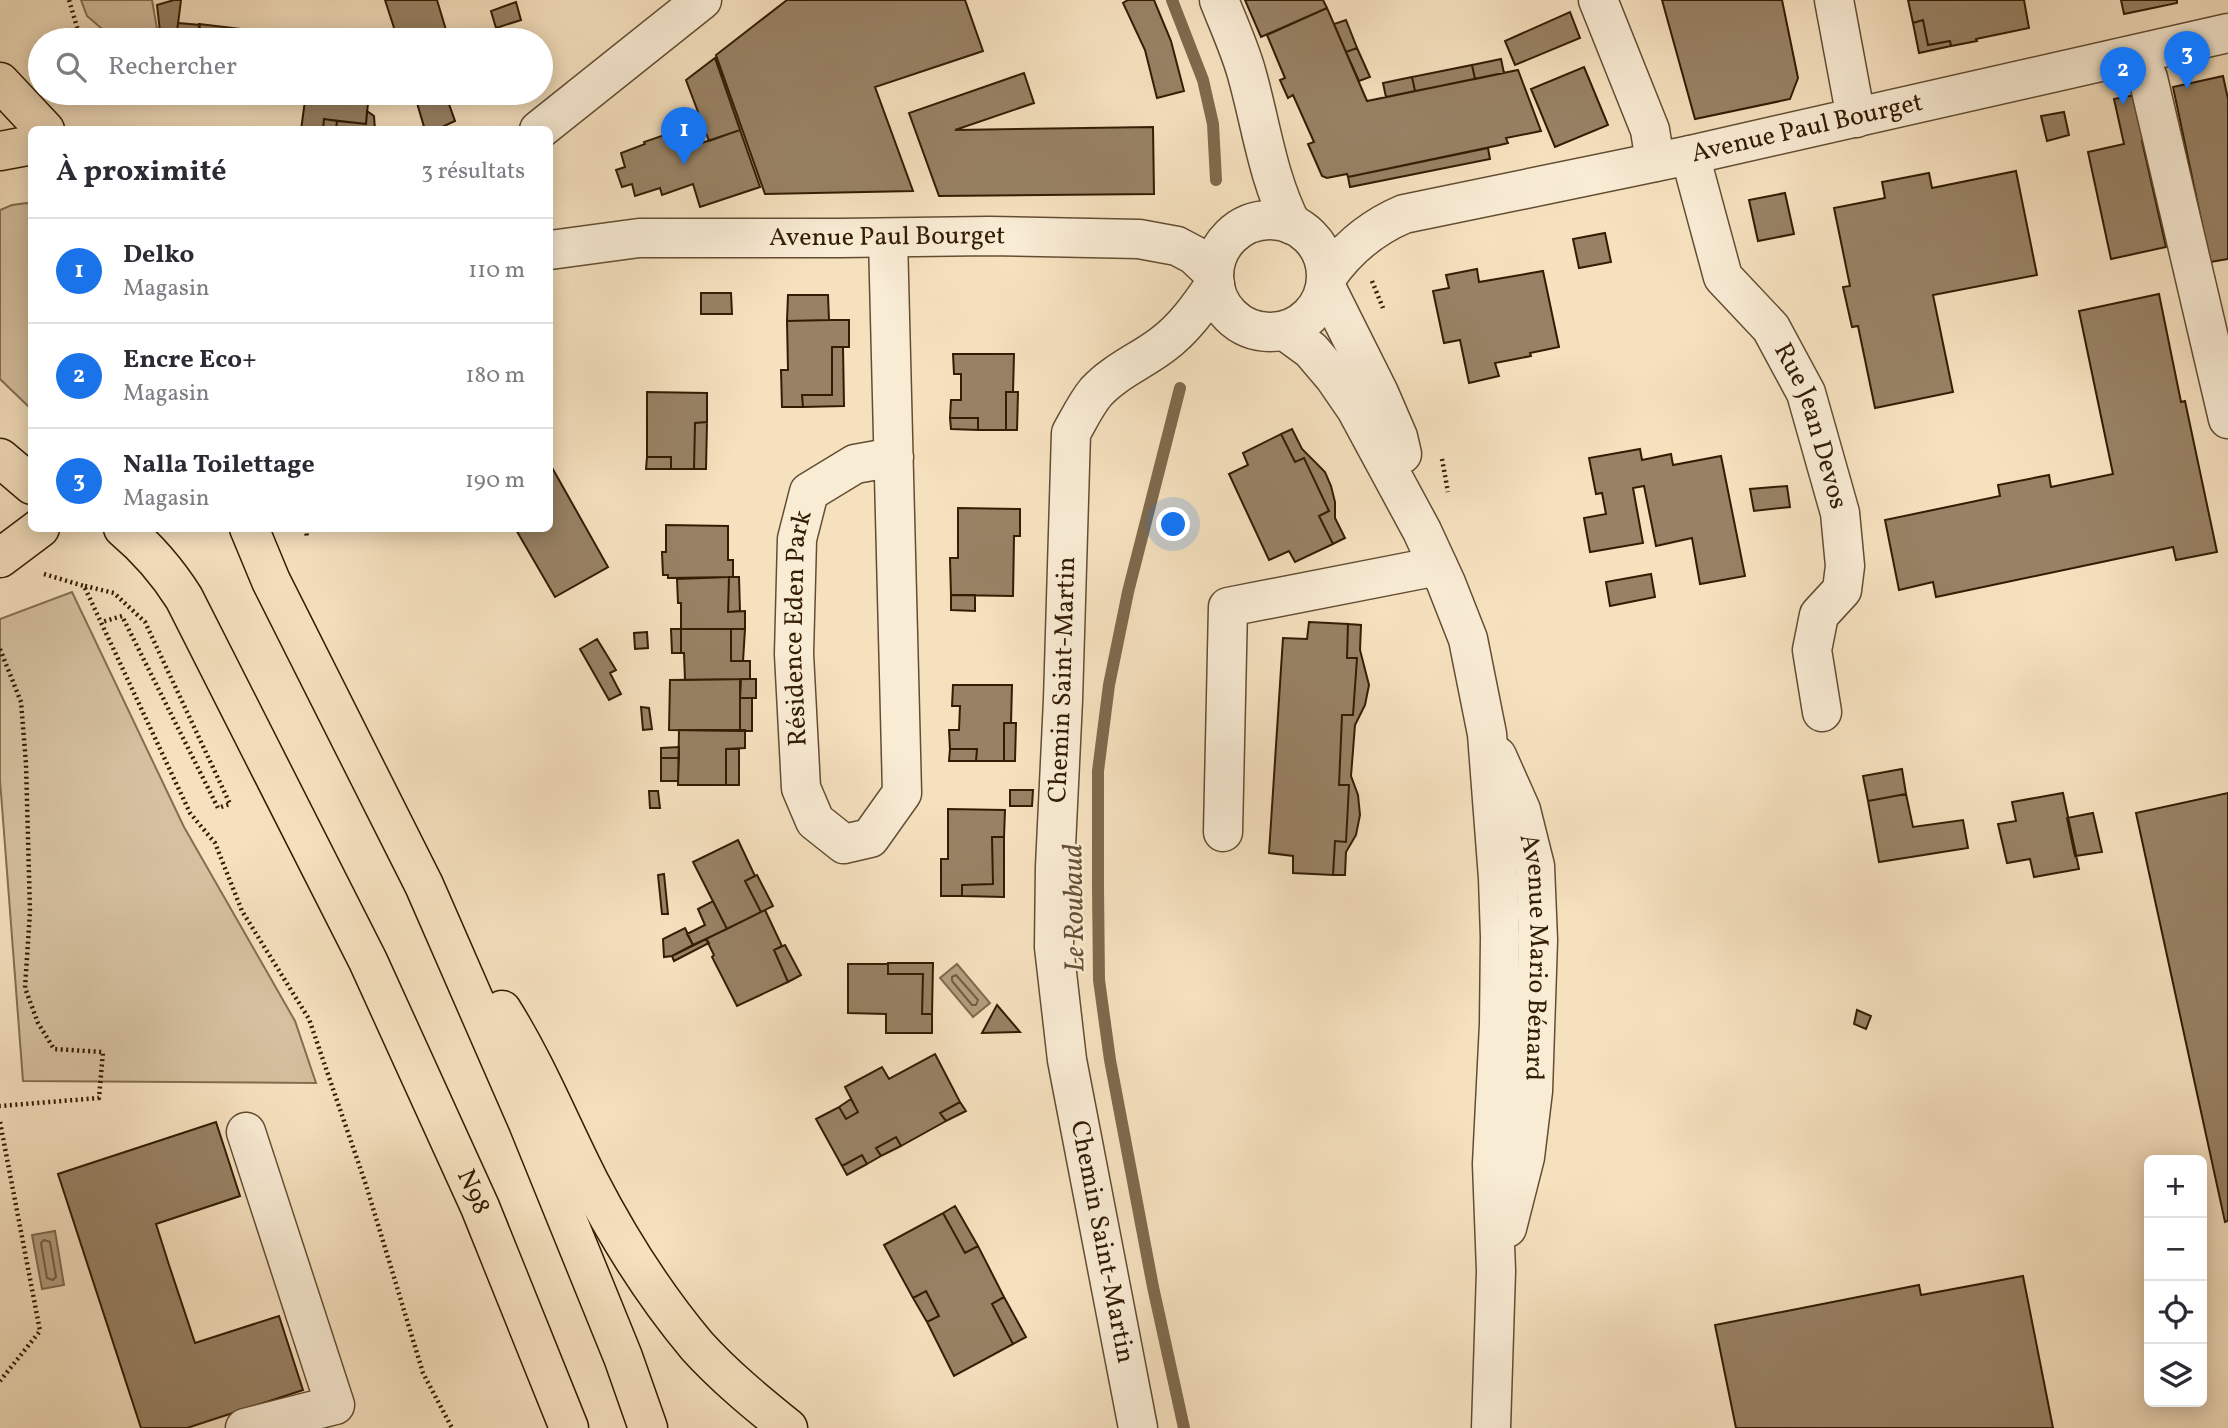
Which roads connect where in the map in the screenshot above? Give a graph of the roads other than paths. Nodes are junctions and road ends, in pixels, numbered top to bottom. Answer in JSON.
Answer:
{"nodes":[{"id":1,"x":702,"y":0,"type":"edge"},
{"id":2,"x":1219,"y":0,"type":"edge"},
{"id":3,"x":1598,"y":0,"type":"edge"},
{"id":4,"x":1834,"y":0,"type":"edge"},
{"id":5,"x":2228,"y":33,"type":"edge"},
{"id":6,"x":2138,"y":54,"type":"junction"},
{"id":7,"x":0,"y":82,"type":"edge"},
{"id":8,"x":1856,"y":118,"type":"junction"},
{"id":9,"x":41,"y":126,"type":"edge"},
{"id":10,"x":544,"y":126,"type":"edge"},
{"id":11,"x":28,"y":146,"type":"edge"},
{"id":12,"x":0,"y":151,"type":"edge"},
{"id":13,"x":1672,"y":159,"type":"junction"},
{"id":14,"x":1385,"y":222,"type":"junction"},
{"id":15,"x":1295,"y":226,"type":"junction"},
{"id":16,"x":888,"y":237,"type":"junction"},
{"id":17,"x":553,"y":250,"type":"edge"},
{"id":18,"x":1214,"y":279,"type":"junction"},
{"id":19,"x":1326,"y":282,"type":"junction"},
{"id":20,"x":1271,"y":331,"type":"junction"},
{"id":21,"x":1164,"y":344,"type":"junction"},
{"id":22,"x":2228,"y":419,"type":"edge"},
{"id":23,"x":894,"y":457,"type":"junction"},
{"id":24,"x":0,"y":458,"type":"edge"},
{"id":25,"x":28,"y":482,"type":"edge"},
{"id":26,"x":1422,"y":531,"type":"junction"},
{"id":27,"x":35,"y":532,"type":"edge"},
{"id":28,"x":128,"y":532,"type":"edge"},
{"id":29,"x":251,"y":532,"type":"edge"},
{"id":30,"x":0,"y":558,"type":"edge"},
{"id":31,"x":1438,"y":566,"type":"junction"},
{"id":32,"x":1822,"y":712,"type":"dead end"},
{"id":33,"x":1223,"y":832,"type":"dead end"},
{"id":34,"x":424,"y":885,"type":"junction"},
{"id":35,"x":246,"y":1132,"type":"dead end"},
{"id":36,"x":245,"y":1428,"type":"edge"},
{"id":37,"x":569,"y":1428,"type":"edge"},
{"id":38,"x":648,"y":1428,"type":"edge"},
{"id":39,"x":788,"y":1428,"type":"edge"},
{"id":40,"x":1138,"y":1428,"type":"edge"},
{"id":41,"x":1491,"y":1428,"type":"edge"}],
"edges":[{"from":1,"to":10,"type":"street"},
{"from":2,"to":15,"type":"street"},
{"from":3,"to":13,"type":"street","name":"Rue Jean Devos"},
{"from":4,"to":8,"type":"street"},
{"from":5,"to":6,"type":"street","name":"Avenue Paul Bourget"},
{"from":6,"to":8,"type":"street","name":"Avenue Paul Bourget"},
{"from":6,"to":22,"type":"street"},
{"from":7,"to":9,"type":"main road"},
{"from":8,"to":13,"type":"street","name":"Avenue Paul Bourget"},
{"from":11,"to":12,"type":"main road"},
{"from":13,"to":14,"type":"street","name":"Avenue Paul Bourget"},
{"from":13,"to":32,"type":"street","name":"Rue Jean Devos"},
{"from":14,"to":15,"type":"street","name":"Avenue Paul Bourget"},
{"from":14,"to":19,"type":"street","name":"Avenue Paul Bourget"},
{"from":15,"to":18,"type":"street"},
{"from":15,"to":19,"type":"street"},
{"from":16,"to":17,"type":"street","name":"Avenue Paul Bourget"},
{"from":16,"to":18,"type":"street","name":"Avenue Paul Bourget"},
{"from":16,"to":23,"type":"street","name":"Résidence Eden Park"},
{"from":18,"to":20,"type":"street"},
{"from":18,"to":21,"type":"street","name":"Chemin Saint-Martin"},
{"from":19,"to":20,"type":"street"},
{"from":19,"to":26,"type":"street","name":"Avenue Mario Bénard"},
{"from":20,"to":21,"type":"street","name":"Chemin Saint-Martin"},
{"from":20,"to":26,"type":"street","name":"Avenue Mario Bénard"},
{"from":21,"to":40,"type":"street","name":"Chemin Saint-Martin"},
{"from":23,"to":23,"type":"street","name":"Résidence Eden Park"},
{"from":24,"to":25,"type":"main road"},
{"from":26,"to":31,"type":"street","name":"Avenue Mario Bénard"},
{"from":27,"to":30,"type":"main road"},
{"from":28,"to":37,"type":"main road","name":"N98"},
{"from":29,"to":34,"type":"main road"},
{"from":31,"to":33,"type":"street"},
{"from":31,"to":41,"type":"street","name":"Avenue Mario Bénard"},
{"from":34,"to":38,"type":"main road"},
{"from":34,"to":39,"type":"main road"},
{"from":35,"to":36,"type":"street"}]}
